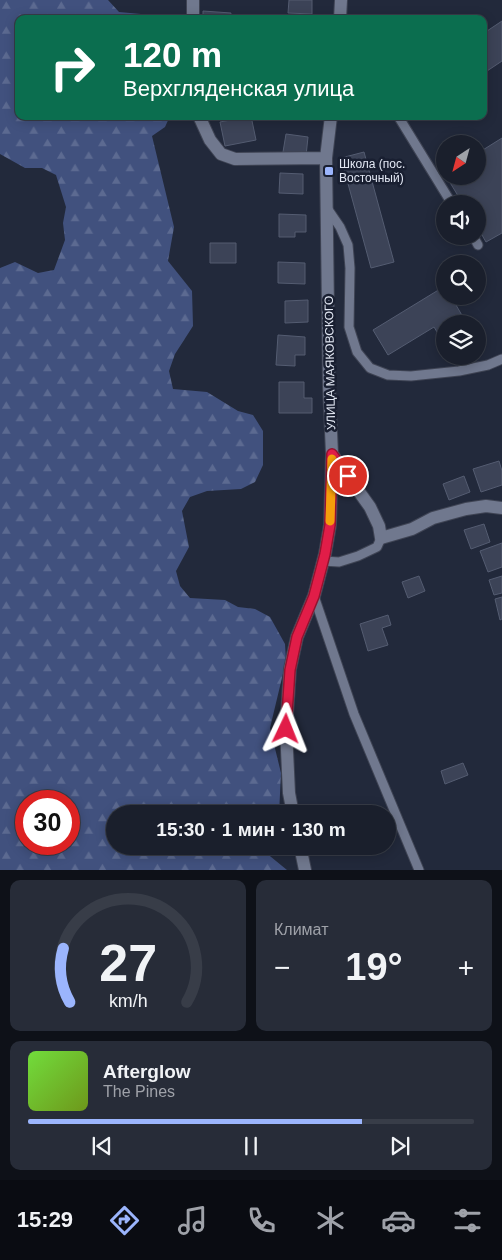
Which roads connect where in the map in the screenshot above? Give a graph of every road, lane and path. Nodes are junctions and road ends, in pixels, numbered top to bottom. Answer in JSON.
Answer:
{"nodes":[{"id":1,"x":194,"y":0,"type":"edge"},
{"id":2,"x":341,"y":0,"type":"edge"},
{"id":3,"x":193,"y":15,"type":"edge"},
{"id":4,"x":340,"y":15,"type":"edge"},
{"id":5,"x":201,"y":120,"type":"edge"},
{"id":6,"x":330,"y":120,"type":"edge"},
{"id":7,"x":400,"y":120,"type":"edge"},
{"id":8,"x":326,"y":158,"type":"junction"},
{"id":9,"x":446,"y":195,"type":"edge"},
{"id":10,"x":327,"y":208,"type":"junction"},
{"id":11,"x":502,"y":360,"type":"edge"},
{"id":12,"x":332,"y":454,"type":"junction"},
{"id":13,"x":502,"y":508,"type":"edge"},
{"id":14,"x":382,"y":538,"type":"junction"},
{"id":15,"x":323,"y":561,"type":"junction"},
{"id":16,"x":314,"y":596,"type":"junction"},
{"id":17,"x":291,"y":805,"type":"edge"},
{"id":18,"x":302,"y":855,"type":"edge"},
{"id":19,"x":304,"y":870,"type":"edge"},
{"id":20,"x":419,"y":870,"type":"edge"}],
"edges":[{"from":1,"to":3,"type":"street"},
{"from":2,"to":4,"type":"street"},
{"from":5,"to":8,"type":"street"},
{"from":6,"to":8,"type":"street","name":"УЛИЦА МАЯКОВСКОГО"},
{"from":7,"to":9,"type":"lane"},
{"from":8,"to":10,"type":"street","name":"УЛИЦА МАЯКОВСКОГО"},
{"from":10,"to":11,"type":"lane"},
{"from":10,"to":12,"type":"street","name":"УЛИЦА МАЯКОВСКОГО"},
{"from":12,"to":14,"type":"street"},
{"from":12,"to":15,"type":"street","name":"УЛИЦА МАЯКОВСКОГО"},
{"from":13,"to":14,"type":"street"},
{"from":14,"to":15,"type":"lane"},
{"from":15,"to":16,"type":"street","name":"УЛИЦА МАЯКОВСКОГО"},
{"from":16,"to":17,"type":"street","name":"УЛИЦА МАЯКОВСКОГО"},
{"from":16,"to":20,"type":"lane"},
{"from":18,"to":19,"type":"street"}]}
